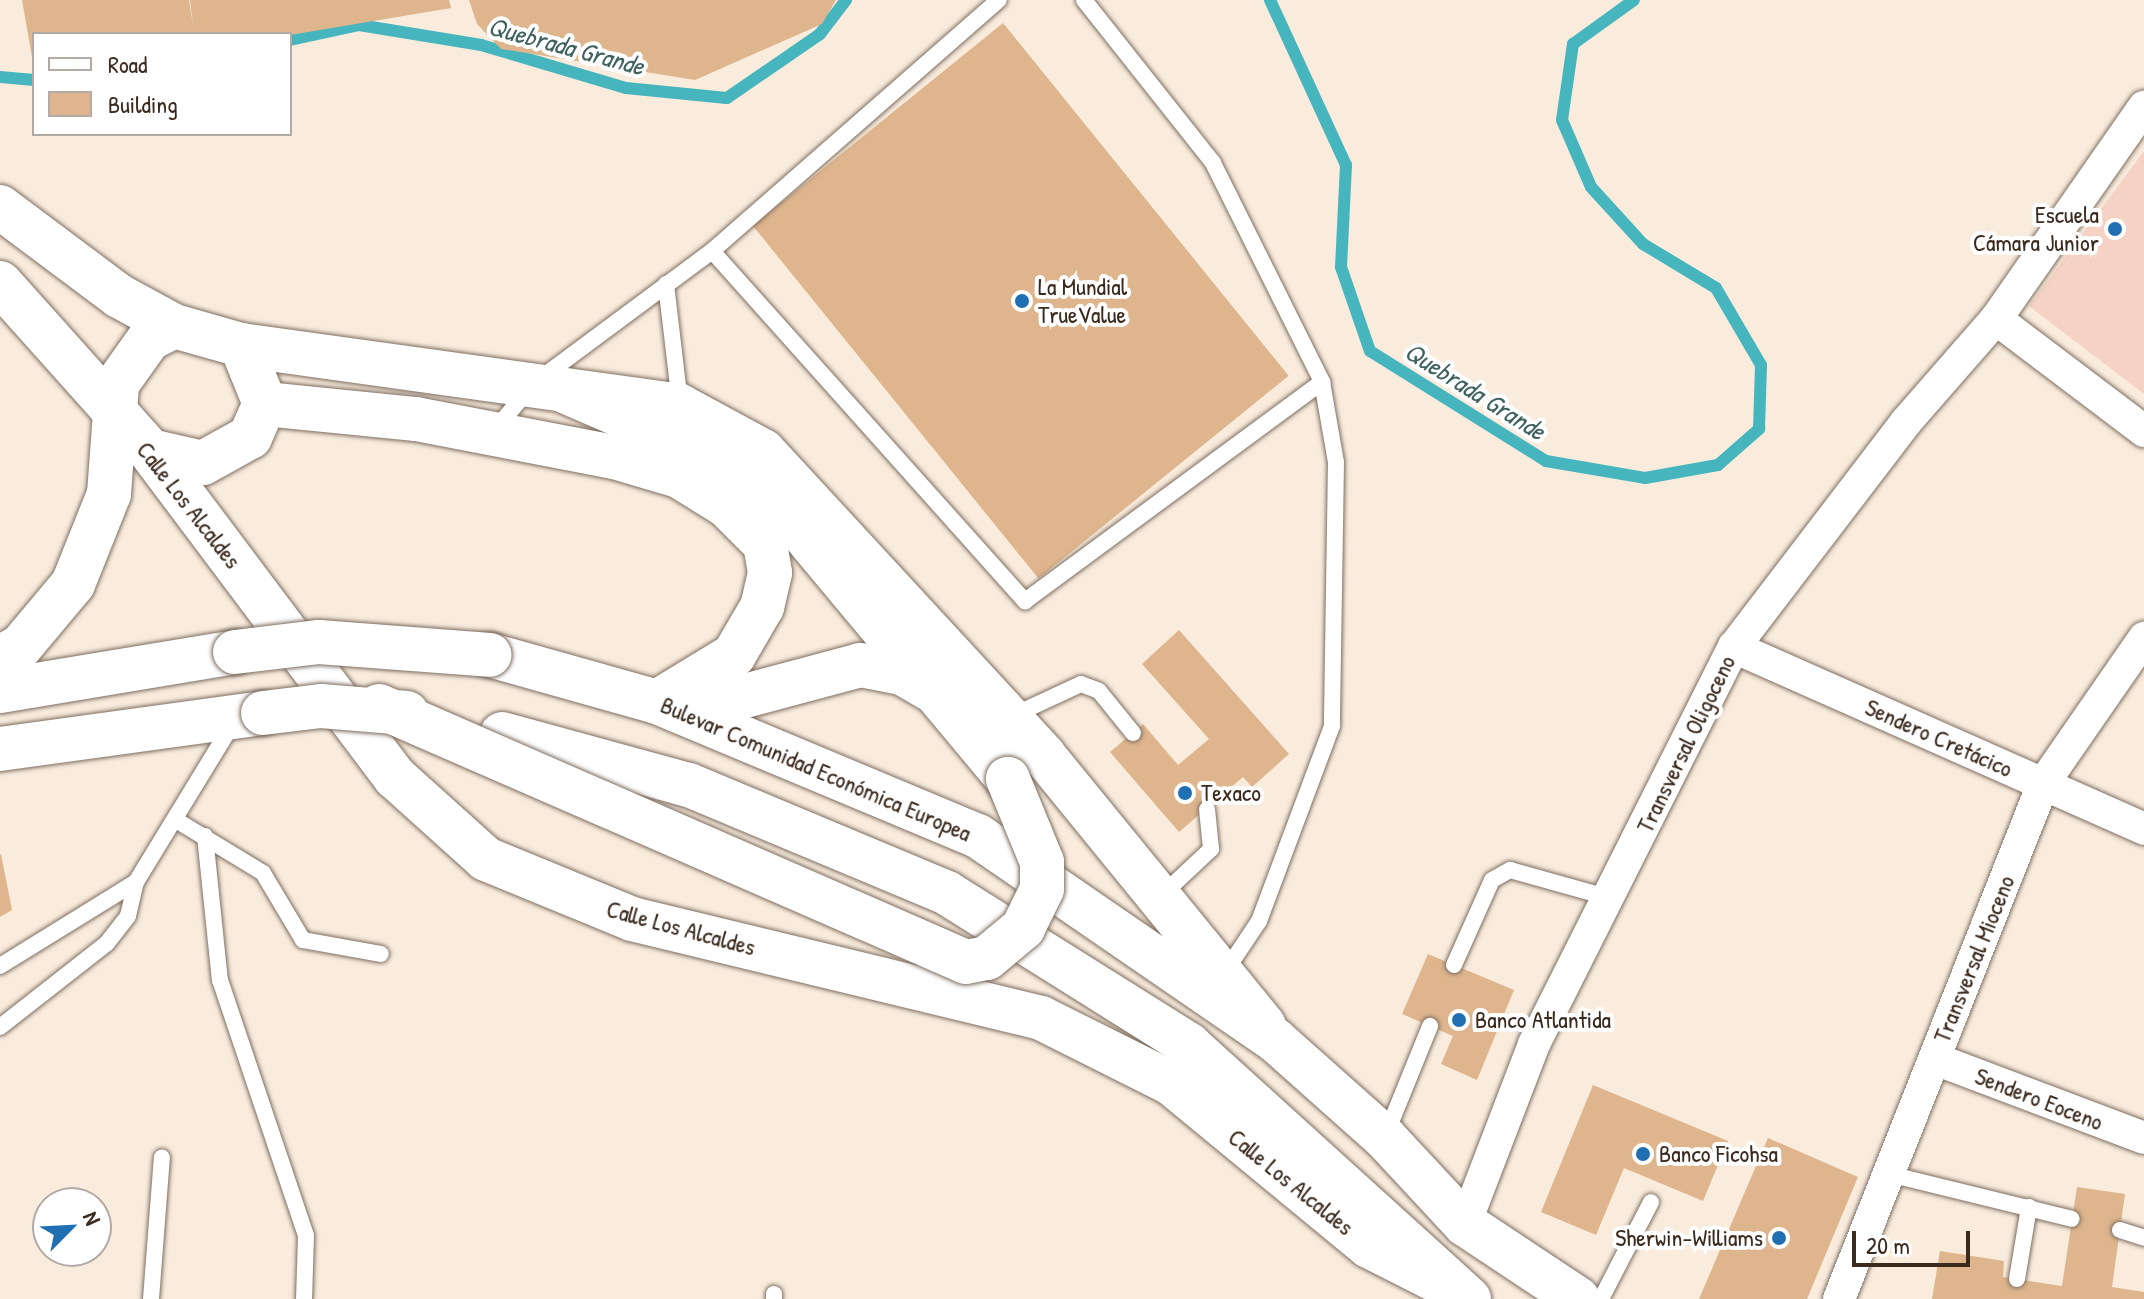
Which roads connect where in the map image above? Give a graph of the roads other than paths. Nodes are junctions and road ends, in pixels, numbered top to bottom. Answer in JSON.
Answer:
{"nodes":[{"id":1,"x":999,"y":0,"type":"edge"},
{"id":2,"x":1084,"y":0,"type":"edge"},
{"id":3,"x":2144,"y":107,"type":"edge"},
{"id":4,"x":0,"y":207,"type":"edge"},
{"id":5,"x":712,"y":251,"type":"junction"},
{"id":6,"x":0,"y":283,"type":"edge"},
{"id":7,"x":666,"y":284,"type":"junction"},
{"id":8,"x":1996,"y":319,"type":"junction"},
{"id":9,"x":174,"y":326,"type":"junction"},
{"id":10,"x":241,"y":345,"type":"junction"},
{"id":11,"x":1322,"y":382,"type":"junction"},
{"id":12,"x":543,"y":385,"type":"junction"},
{"id":13,"x":265,"y":404,"type":"junction"},
{"id":14,"x":680,"y":406,"type":"junction"},
{"id":15,"x":113,"y":412,"type":"junction"},
{"id":16,"x":2144,"y":431,"type":"edge"},
{"id":17,"x":493,"y":433,"type":"junction"},
{"id":18,"x":150,"y":451,"type":"junction"},
{"id":19,"x":2144,"y":638,"type":"edge"},
{"id":20,"x":1734,"y":647,"type":"junction"},
{"id":21,"x":0,"y":658,"type":"edge"},
{"id":22,"x":0,"y":691,"type":"edge"},
{"id":23,"x":944,"y":697,"type":"junction"},
{"id":24,"x":379,"y":706,"type":"junction"},
{"id":25,"x":671,"y":707,"type":"junction"},
{"id":26,"x":250,"y":715,"type":"junction"},
{"id":27,"x":1009,"y":718,"type":"junction"},
{"id":28,"x":1133,"y":733,"type":"dead end"},
{"id":29,"x":0,"y":749,"type":"edge"},
{"id":30,"x":2043,"y":784,"type":"junction"},
{"id":31,"x":1207,"y":809,"type":"dead end"},
{"id":32,"x":176,"y":820,"type":"junction"},
{"id":33,"x":2144,"y":829,"type":"edge"},
{"id":34,"x":205,"y":836,"type":"junction"},
{"id":35,"x":136,"y":882,"type":"junction"},
{"id":36,"x":1161,"y":896,"type":"junction"},
{"id":37,"x":1610,"y":898,"type":"junction"},
{"id":38,"x":381,"y":954,"type":"dead end"},
{"id":39,"x":1454,"y":965,"type":"dead end"},
{"id":40,"x":0,"y":966,"type":"edge"},
{"id":41,"x":1223,"y":975,"type":"junction"},
{"id":42,"x":1430,"y":1026,"type":"dead end"},
{"id":43,"x":0,"y":1027,"type":"edge"},
{"id":44,"x":1275,"y":1040,"type":"junction"},
{"id":45,"x":1935,"y":1059,"type":"junction"},
{"id":46,"x":1385,"y":1138,"type":"junction"},
{"id":47,"x":2144,"y":1138,"type":"edge"},
{"id":48,"x":162,"y":1157,"type":"dead end"},
{"id":49,"x":1889,"y":1174,"type":"junction"},
{"id":50,"x":1651,"y":1202,"type":"dead end"},
{"id":51,"x":2029,"y":1207,"type":"junction"},
{"id":52,"x":2072,"y":1219,"type":"dead end"},
{"id":53,"x":1465,"y":1224,"type":"junction"},
{"id":54,"x":2120,"y":1230,"type":"dead end"},
{"id":55,"x":2144,"y":1238,"type":"edge"},
{"id":56,"x":2017,"y":1279,"type":"dead end"},
{"id":57,"x":1461,"y":1294,"type":"edge"},
{"id":58,"x":151,"y":1299,"type":"edge"},
{"id":59,"x":304,"y":1299,"type":"edge"},
{"id":60,"x":1578,"y":1299,"type":"edge"},
{"id":61,"x":1601,"y":1299,"type":"edge"},
{"id":62,"x":1839,"y":1299,"type":"edge"}],
"edges":[{"from":1,"to":5,"type":"lane"},
{"from":2,"to":11,"type":"lane"},
{"from":3,"to":8,"type":"street","name":"Transversal Oligoceno"},
{"from":4,"to":9,"type":"main road"},
{"from":5,"to":7,"type":"lane"},
{"from":5,"to":11,"type":"lane"},
{"from":6,"to":15,"type":"main road","name":"Calle Los Alcaldes"},
{"from":7,"to":12,"type":"lane"},
{"from":7,"to":14,"type":"lane"},
{"from":8,"to":16,"type":"street"},
{"from":8,"to":20,"type":"street","name":"Transversal Oligoceno"},
{"from":9,"to":10,"type":"main road"},
{"from":9,"to":15,"type":"main road"},
{"from":10,"to":12,"type":"main road"},
{"from":10,"to":13,"type":"main road"},
{"from":11,"to":41,"type":"lane"},
{"from":12,"to":14,"type":"main road"},
{"from":12,"to":17,"type":"lane"},
{"from":12,"to":23,"type":"main road"},
{"from":13,"to":17,"type":"main road"},
{"from":13,"to":18,"type":"main road"},
{"from":14,"to":27,"type":"main road"},
{"from":15,"to":18,"type":"main road","name":"Calle Los Alcaldes"},
{"from":15,"to":21,"type":"main road"},
{"from":17,"to":25,"type":"main road"},
{"from":18,"to":57,"type":"main road","name":"Calle Los Alcaldes"},
{"from":19,"to":30,"type":"street","name":"Transversal Mioceno"},
{"from":20,"to":30,"type":"street","name":"Sendero Cretácico"},
{"from":20,"to":37,"type":"street","name":"Transversal Oligoceno"},
{"from":22,"to":25,"type":"main road","name":"Bulevar Comunidad Económica Europea","bridge":true},
{"from":23,"to":24,"type":"main road","bridge":true},
{"from":23,"to":25,"type":"main road"},
{"from":24,"to":26,"type":"main road","bridge":true},
{"from":24,"to":57,"type":"main road","bridge":true},
{"from":25,"to":44,"type":"main road","name":"Bulevar Comunidad Económica Europea"},
{"from":26,"to":29,"type":"main road"},
{"from":26,"to":32,"type":"lane"},
{"from":27,"to":28,"type":"lane"},
{"from":27,"to":36,"type":"main road"},
{"from":30,"to":33,"type":"street","name":"Sendero Cretácico"},
{"from":30,"to":45,"type":"street","name":"Transversal Mioceno"},
{"from":31,"to":36,"type":"lane"},
{"from":32,"to":34,"type":"lane"},
{"from":32,"to":35,"type":"lane"},
{"from":34,"to":38,"type":"lane"},
{"from":34,"to":59,"type":"lane"},
{"from":35,"to":40,"type":"lane"},
{"from":35,"to":43,"type":"lane"},
{"from":36,"to":41,"type":"main road"},
{"from":37,"to":39,"type":"lane"},
{"from":37,"to":53,"type":"street","name":"Transversal Oligoceno"},
{"from":41,"to":44,"type":"main road"},
{"from":42,"to":46,"type":"lane"},
{"from":44,"to":46,"type":"main road","name":"Bulevar Comunidad Económica Europea"},
{"from":45,"to":47,"type":"street","name":"Sendero Eoceno"},
{"from":45,"to":49,"type":"street","name":"Transversal Mioceno"},
{"from":46,"to":53,"type":"main road","name":"Bulevar Comunidad Económica Europea"},
{"from":48,"to":58,"type":"lane"},
{"from":49,"to":51,"type":"lane"},
{"from":49,"to":62,"type":"street","name":"Transversal Mioceno"},
{"from":50,"to":61,"type":"lane"},
{"from":51,"to":52,"type":"lane"},
{"from":51,"to":56,"type":"lane"},
{"from":53,"to":60,"type":"main road","name":"Bulevar Comunidad Económica Europea"},
{"from":54,"to":55,"type":"lane"}]}
